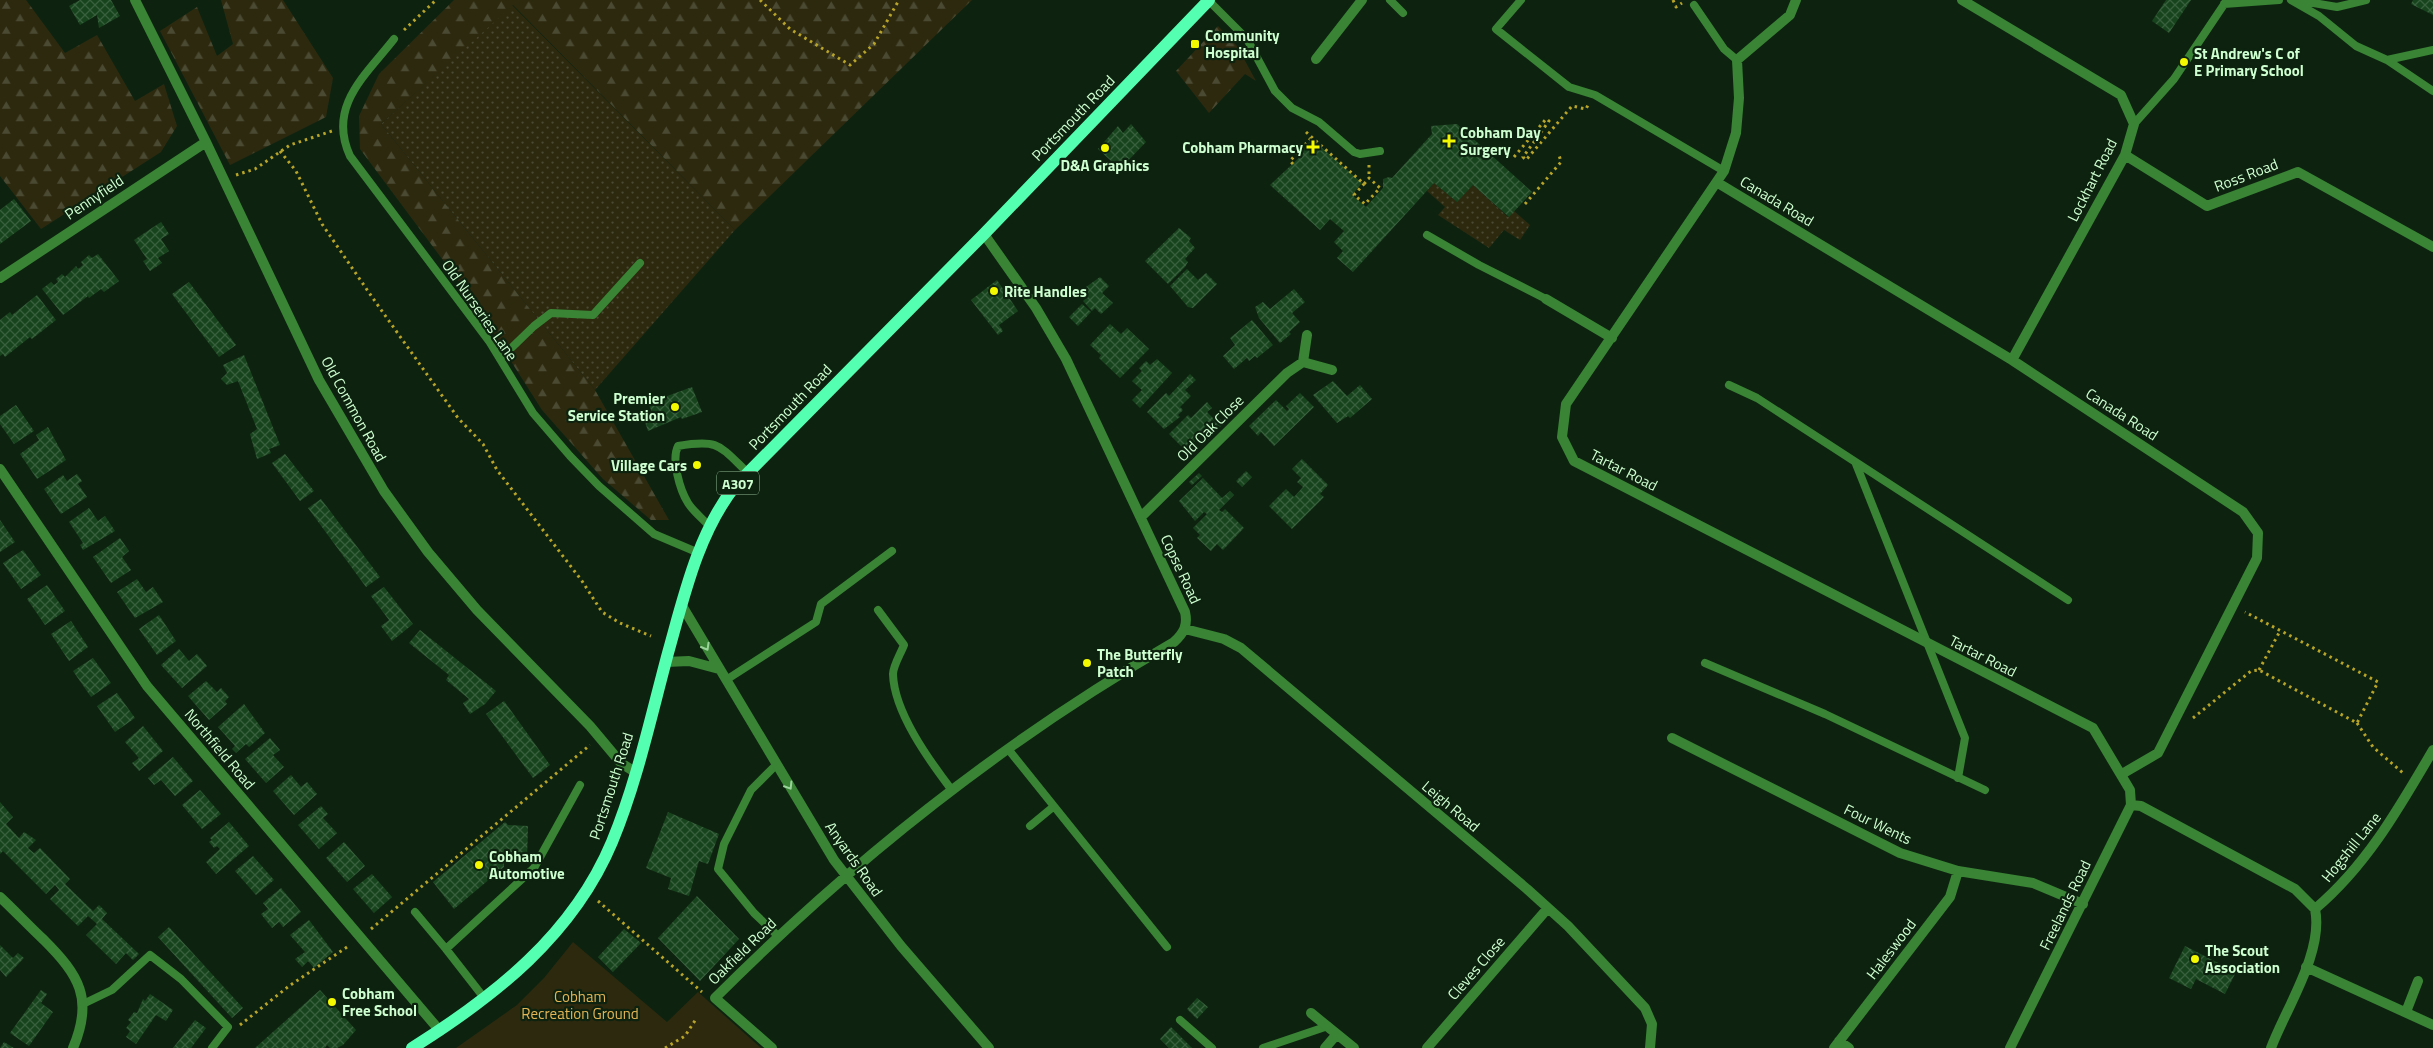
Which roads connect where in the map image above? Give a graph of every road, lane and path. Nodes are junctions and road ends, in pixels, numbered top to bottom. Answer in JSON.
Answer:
{"nodes":[{"id":1,"x":136,"y":0,"type":"edge"},
{"id":2,"x":436,"y":0,"type":"edge"},
{"id":3,"x":760,"y":0,"type":"edge"},
{"id":4,"x":899,"y":0,"type":"edge"},
{"id":5,"x":1209,"y":0,"type":"edge"},
{"id":6,"x":1362,"y":0,"type":"edge"},
{"id":7,"x":1390,"y":0,"type":"edge"},
{"id":8,"x":1521,"y":0,"type":"edge"},
{"id":9,"x":1673,"y":0,"type":"edge"},
{"id":10,"x":1686,"y":0,"type":"edge"},
{"id":11,"x":1796,"y":0,"type":"edge"},
{"id":12,"x":1962,"y":0,"type":"edge"},
{"id":13,"x":2279,"y":0,"type":"edge"},
{"id":14,"x":2292,"y":0,"type":"edge"},
{"id":15,"x":2366,"y":0,"type":"edge"},
{"id":16,"x":2226,"y":2,"type":"edge"},
{"id":17,"x":1694,"y":5,"type":"dead end"},
{"id":18,"x":1403,"y":13,"type":"dead end"},
{"id":19,"x":394,"y":39,"type":"joint"},
{"id":20,"x":2433,"y":50,"type":"edge"},
{"id":21,"x":1316,"y":59,"type":"dead end"},
{"id":22,"x":1736,"y":60,"type":"junction"},
{"id":23,"x":2387,"y":60,"type":"junction"},
{"id":24,"x":2433,"y":90,"type":"edge"},
{"id":25,"x":1594,"y":95,"type":"junction"},
{"id":26,"x":1546,"y":118,"type":"junction"},
{"id":27,"x":1560,"y":121,"type":"junction"},
{"id":28,"x":2134,"y":124,"type":"junction"},
{"id":29,"x":342,"y":128,"type":"junction"},
{"id":30,"x":1306,"y":132,"type":"dead end"},
{"id":31,"x":1312,"y":137,"type":"junction"},
{"id":32,"x":206,"y":142,"type":"junction"},
{"id":33,"x":280,"y":151,"type":"junction"},
{"id":34,"x":1380,"y":151,"type":"dead end"},
{"id":35,"x":1559,"y":155,"type":"dead end"},
{"id":36,"x":2126,"y":155,"type":"junction"},
{"id":37,"x":1514,"y":157,"type":"dead end"},
{"id":38,"x":1294,"y":164,"type":"dead end"},
{"id":39,"x":1369,"y":165,"type":"dead end"},
{"id":40,"x":1724,"y":171,"type":"junction"},
{"id":41,"x":223,"y":178,"type":"junction"},
{"id":42,"x":1369,"y":178,"type":"junction"},
{"id":43,"x":1718,"y":182,"type":"junction"},
{"id":44,"x":1364,"y":184,"type":"junction"},
{"id":45,"x":1525,"y":204,"type":"dead end"},
{"id":46,"x":984,"y":234,"type":"junction"},
{"id":47,"x":1427,"y":235,"type":"dead end"},
{"id":48,"x":2433,"y":247,"type":"edge"},
{"id":49,"x":640,"y":263,"type":"dead end"},
{"id":50,"x":0,"y":278,"type":"edge"},
{"id":51,"x":1546,"y":299,"type":"joint"},
{"id":52,"x":1307,"y":335,"type":"dead end"},
{"id":53,"x":1612,"y":338,"type":"junction"},
{"id":54,"x":500,"y":359,"type":"junction"},
{"id":55,"x":2012,"y":360,"type":"junction"},
{"id":56,"x":1303,"y":362,"type":"junction"},
{"id":57,"x":1332,"y":370,"type":"dead end"},
{"id":58,"x":1729,"y":385,"type":"dead end"},
{"id":59,"x":1856,"y":464,"type":"junction"},
{"id":60,"x":0,"y":469,"type":"edge"},
{"id":61,"x":748,"y":473,"type":"junction"},
{"id":62,"x":1140,"y":517,"type":"junction"},
{"id":63,"x":710,"y":527,"type":"junction"},
{"id":64,"x":892,"y":551,"type":"dead end"},
{"id":65,"x":699,"y":553,"type":"junction"},
{"id":66,"x":2068,"y":600,"type":"dead end"},
{"id":67,"x":681,"y":604,"type":"junction"},
{"id":68,"x":2233,"y":605,"type":"junction"},
{"id":69,"x":878,"y":610,"type":"dead end"},
{"id":70,"x":1185,"y":629,"type":"junction"},
{"id":71,"x":2280,"y":631,"type":"junction"},
{"id":72,"x":651,"y":636,"type":"dead end"},
{"id":73,"x":1927,"y":645,"type":"junction"},
{"id":74,"x":666,"y":662,"type":"junction"},
{"id":75,"x":1705,"y":663,"type":"dead end"},
{"id":76,"x":719,"y":669,"type":"junction"},
{"id":77,"x":2259,"y":670,"type":"junction"},
{"id":78,"x":726,"y":680,"type":"junction"},
{"id":79,"x":2178,"y":713,"type":"junction"},
{"id":80,"x":2357,"y":723,"type":"junction"},
{"id":81,"x":599,"y":737,"type":"junction"},
{"id":82,"x":1672,"y":738,"type":"dead end"},
{"id":83,"x":1008,"y":749,"type":"junction"},
{"id":84,"x":2433,"y":750,"type":"edge"},
{"id":85,"x":776,"y":765,"type":"junction"},
{"id":86,"x":635,"y":772,"type":"junction"},
{"id":87,"x":2122,"y":774,"type":"junction"},
{"id":88,"x":1958,"y":778,"type":"junction"},
{"id":89,"x":2416,"y":779,"type":"junction"},
{"id":90,"x":580,"y":785,"type":"dead end"},
{"id":91,"x":951,"y":789,"type":"junction"},
{"id":92,"x":1985,"y":790,"type":"dead end"},
{"id":93,"x":2131,"y":805,"type":"junction"},
{"id":94,"x":1053,"y":807,"type":"junction"},
{"id":95,"x":1030,"y":826,"type":"dead end"},
{"id":96,"x":1958,"y":871,"type":"junction"},
{"id":97,"x":846,"y":876,"type":"junction"},
{"id":98,"x":586,"y":891,"type":"junction"},
{"id":99,"x":0,"y":897,"type":"edge"},
{"id":100,"x":2083,"y":904,"type":"junction"},
{"id":101,"x":1548,"y":908,"type":"junction"},
{"id":102,"x":2315,"y":909,"type":"junction"},
{"id":103,"x":415,"y":912,"type":"dead end"},
{"id":104,"x":778,"y":936,"type":"junction"},
{"id":105,"x":362,"y":937,"type":"junction"},
{"id":106,"x":1167,"y":947,"type":"dead end"},
{"id":107,"x":446,"y":949,"type":"junction"},
{"id":108,"x":2306,"y":967,"type":"junction"},
{"id":109,"x":2418,"y":981,"type":"dead end"},
{"id":110,"x":715,"y":998,"type":"junction"},
{"id":111,"x":485,"y":999,"type":"junction"},
{"id":112,"x":83,"y":1004,"type":"junction"},
{"id":113,"x":2406,"y":1012,"type":"junction"},
{"id":114,"x":1311,"y":1013,"type":"dead end"},
{"id":115,"x":696,"y":1019,"type":"dead end"},
{"id":116,"x":1180,"y":1020,"type":"dead end"},
{"id":117,"x":2433,"y":1024,"type":"edge"},
{"id":118,"x":1328,"y":1026,"type":"junction"},
{"id":119,"x":228,"y":1027,"type":"junction"},
{"id":120,"x":440,"y":1030,"type":"junction"},
{"id":121,"x":1337,"y":1034,"type":"junction"},
{"id":122,"x":1837,"y":1044,"type":"edge"},
{"id":123,"x":73,"y":1048,"type":"edge"},
{"id":124,"x":212,"y":1048,"type":"edge"},
{"id":125,"x":412,"y":1048,"type":"edge"},
{"id":126,"x":665,"y":1048,"type":"edge"},
{"id":127,"x":772,"y":1048,"type":"edge"},
{"id":128,"x":989,"y":1048,"type":"edge"},
{"id":129,"x":1212,"y":1048,"type":"edge"},
{"id":130,"x":1263,"y":1048,"type":"edge"},
{"id":131,"x":1325,"y":1048,"type":"edge"},
{"id":132,"x":1354,"y":1048,"type":"edge"},
{"id":133,"x":1427,"y":1048,"type":"edge"},
{"id":134,"x":1650,"y":1048,"type":"edge"},
{"id":135,"x":1849,"y":1048,"type":"edge"},
{"id":136,"x":2010,"y":1048,"type":"edge"},
{"id":137,"x":2271,"y":1048,"type":"edge"}],
"edges":[{"from":1,"to":32,"type":"street","name":"Old Common Road"},
{"from":2,"to":19,"type":"path"},
{"from":3,"to":4,"type":"path"},
{"from":5,"to":34,"type":"lane"},
{"from":5,"to":46,"type":"main road","name":"Portsmouth Road","number":"A307"},
{"from":6,"to":21,"type":"street"},
{"from":7,"to":18,"type":"lane"},
{"from":8,"to":25,"type":"lane"},
{"from":9,"to":10,"type":"path"},
{"from":11,"to":22,"type":"street"},
{"from":12,"to":28,"type":"street"},
{"from":13,"to":16,"type":"lane"},
{"from":14,"to":15,"type":"lane"},
{"from":14,"to":23,"type":"lane"},
{"from":16,"to":28,"type":"lane"},
{"from":17,"to":22,"type":"lane"},
{"from":19,"to":29,"type":"lane","name":"Old Nurseries Lane"},
{"from":20,"to":23,"type":"lane"},
{"from":22,"to":40,"type":"street","name":"Tartar Road"},
{"from":23,"to":24,"type":"lane"},
{"from":25,"to":27,"type":"path"},
{"from":25,"to":40,"type":"lane"},
{"from":26,"to":27,"type":"path"},
{"from":26,"to":27,"type":"path"},
{"from":26,"to":37,"type":"path"},
{"from":28,"to":36,"type":"street","name":"Lockhart Road"},
{"from":29,"to":33,"type":"path"},
{"from":29,"to":54,"type":"lane","name":"Old Nurseries Lane"},
{"from":30,"to":31,"type":"path"},
{"from":31,"to":38,"type":"path"},
{"from":31,"to":44,"type":"path"},
{"from":32,"to":41,"type":"street","name":"Old Common Road"},
{"from":32,"to":50,"type":"street","name":"Pennyfield"},
{"from":33,"to":41,"type":"path"},
{"from":33,"to":72,"type":"path"},
{"from":35,"to":45,"type":"path"},
{"from":36,"to":48,"type":"street","name":"Ross Road"},
{"from":36,"to":55,"type":"street","name":"Lockhart Road"},
{"from":39,"to":42,"type":"path"},
{"from":40,"to":43,"type":"street","name":"Tartar Road"},
{"from":41,"to":81,"type":"street","name":"Old Common Road"},
{"from":42,"to":44,"type":"path"},
{"from":42,"to":44,"type":"path"},
{"from":43,"to":53,"type":"street","name":"Tartar Road"},
{"from":43,"to":55,"type":"street","name":"Canada Road"},
{"from":46,"to":61,"type":"main road","name":"Portsmouth Road","number":"A307"},
{"from":46,"to":62,"type":"street","name":"Copse Road"},
{"from":47,"to":51,"type":"lane"},
{"from":49,"to":54,"type":"lane"},
{"from":51,"to":53,"type":"street"},
{"from":52,"to":56,"type":"street"},
{"from":53,"to":73,"type":"street","name":"Tartar Road"},
{"from":54,"to":65,"type":"lane","name":"Old Nurseries Lane"},
{"from":55,"to":68,"type":"street","name":"Canada Road"},
{"from":56,"to":57,"type":"street"},
{"from":56,"to":62,"type":"street","name":"Old Oak Close"},
{"from":58,"to":59,"type":"lane"},
{"from":59,"to":66,"type":"lane"},
{"from":59,"to":73,"type":"lane"},
{"from":60,"to":105,"type":"street","name":"Northfield Road"},
{"from":61,"to":63,"type":"main road","name":"Portsmouth Road","number":"A307"},
{"from":61,"to":63,"type":"lane"},
{"from":62,"to":70,"type":"street","name":"Copse Road"},
{"from":63,"to":65,"type":"main road","name":"Portsmouth Road","number":"A307"},
{"from":64,"to":78,"type":"lane"},
{"from":65,"to":67,"type":"main road","name":"Portsmouth Road","number":"A307"},
{"from":67,"to":74,"type":"main road","name":"Portsmouth Road","number":"A307"},
{"from":67,"to":76,"type":"street","name":"Anyards Road","one_way":true},
{"from":68,"to":71,"type":"path"},
{"from":68,"to":79,"type":"street","name":"Canada Road"},
{"from":69,"to":91,"type":"lane"},
{"from":70,"to":83,"type":"street"},
{"from":70,"to":101,"type":"street","name":"Leigh Road"},
{"from":71,"to":77,"type":"path"},
{"from":71,"to":80,"type":"path"},
{"from":73,"to":87,"type":"street","name":"Tartar Road"},
{"from":73,"to":88,"type":"lane"},
{"from":74,"to":76,"type":"street"},
{"from":74,"to":86,"type":"main road","name":"Portsmouth Road","number":"A307"},
{"from":75,"to":88,"type":"lane"},
{"from":76,"to":78,"type":"street","name":"Anyards Road"},
{"from":77,"to":79,"type":"path"},
{"from":77,"to":80,"type":"path"},
{"from":78,"to":85,"type":"street","name":"Anyards Road"},
{"from":79,"to":87,"type":"street","name":"Canada Road"},
{"from":80,"to":89,"type":"path"},
{"from":81,"to":86,"type":"street","name":"Old Common Road"},
{"from":81,"to":105,"type":"path"},
{"from":82,"to":96,"type":"street","name":"Four Wents"},
{"from":83,"to":91,"type":"street"},
{"from":83,"to":94,"type":"lane"},
{"from":84,"to":89,"type":"street","name":"Hogshill Lane"},
{"from":85,"to":97,"type":"street","name":"Anyards Road","one_way":true},
{"from":85,"to":104,"type":"lane"},
{"from":86,"to":98,"type":"main road","name":"Portsmouth Road","number":"A307"},
{"from":87,"to":93,"type":"street"},
{"from":88,"to":92,"type":"lane"},
{"from":89,"to":102,"type":"street","name":"Hogshill Lane"},
{"from":90,"to":107,"type":"lane"},
{"from":91,"to":97,"type":"street"},
{"from":93,"to":100,"type":"street","name":"Freelands Road"},
{"from":93,"to":102,"type":"street"},
{"from":94,"to":95,"type":"lane"},
{"from":94,"to":106,"type":"lane"},
{"from":96,"to":100,"type":"street","name":"Four Wents"},
{"from":96,"to":122,"type":"street","name":"Haleswood"},
{"from":97,"to":104,"type":"street","name":"Oakfield Road"},
{"from":97,"to":128,"type":"street","name":"Anyards Road"},
{"from":98,"to":110,"type":"path"},
{"from":98,"to":111,"type":"main road","name":"Portsmouth Road","number":"A307"},
{"from":99,"to":112,"type":"street"},
{"from":100,"to":136,"type":"street","name":"Freelands Road"},
{"from":101,"to":133,"type":"street","name":"Cleves Close"},
{"from":101,"to":134,"type":"street","name":"Leigh Road"},
{"from":102,"to":108,"type":"street"},
{"from":103,"to":107,"type":"lane"},
{"from":104,"to":110,"type":"street","name":"Oakfield Road"},
{"from":105,"to":119,"type":"path"},
{"from":105,"to":120,"type":"street","name":"Northfield Road"},
{"from":107,"to":111,"type":"lane"},
{"from":108,"to":113,"type":"street"},
{"from":108,"to":137,"type":"street"},
{"from":109,"to":113,"type":"street"},
{"from":110,"to":127,"type":"street","name":"Oakfield Road"},
{"from":111,"to":120,"type":"main road","name":"Portsmouth Road","number":"A307"},
{"from":112,"to":119,"type":"lane"},
{"from":112,"to":123,"type":"street"},
{"from":113,"to":117,"type":"street"},
{"from":114,"to":118,"type":"street"},
{"from":115,"to":126,"type":"path"},
{"from":116,"to":129,"type":"lane"},
{"from":118,"to":121,"type":"street"},
{"from":118,"to":130,"type":"lane"},
{"from":119,"to":124,"type":"lane"},
{"from":120,"to":125,"type":"main road","name":"Portsmouth Road","number":"A307"},
{"from":121,"to":131,"type":"street"},
{"from":121,"to":132,"type":"street"},
{"from":122,"to":135,"type":"street","name":"Haleswood"}]}
